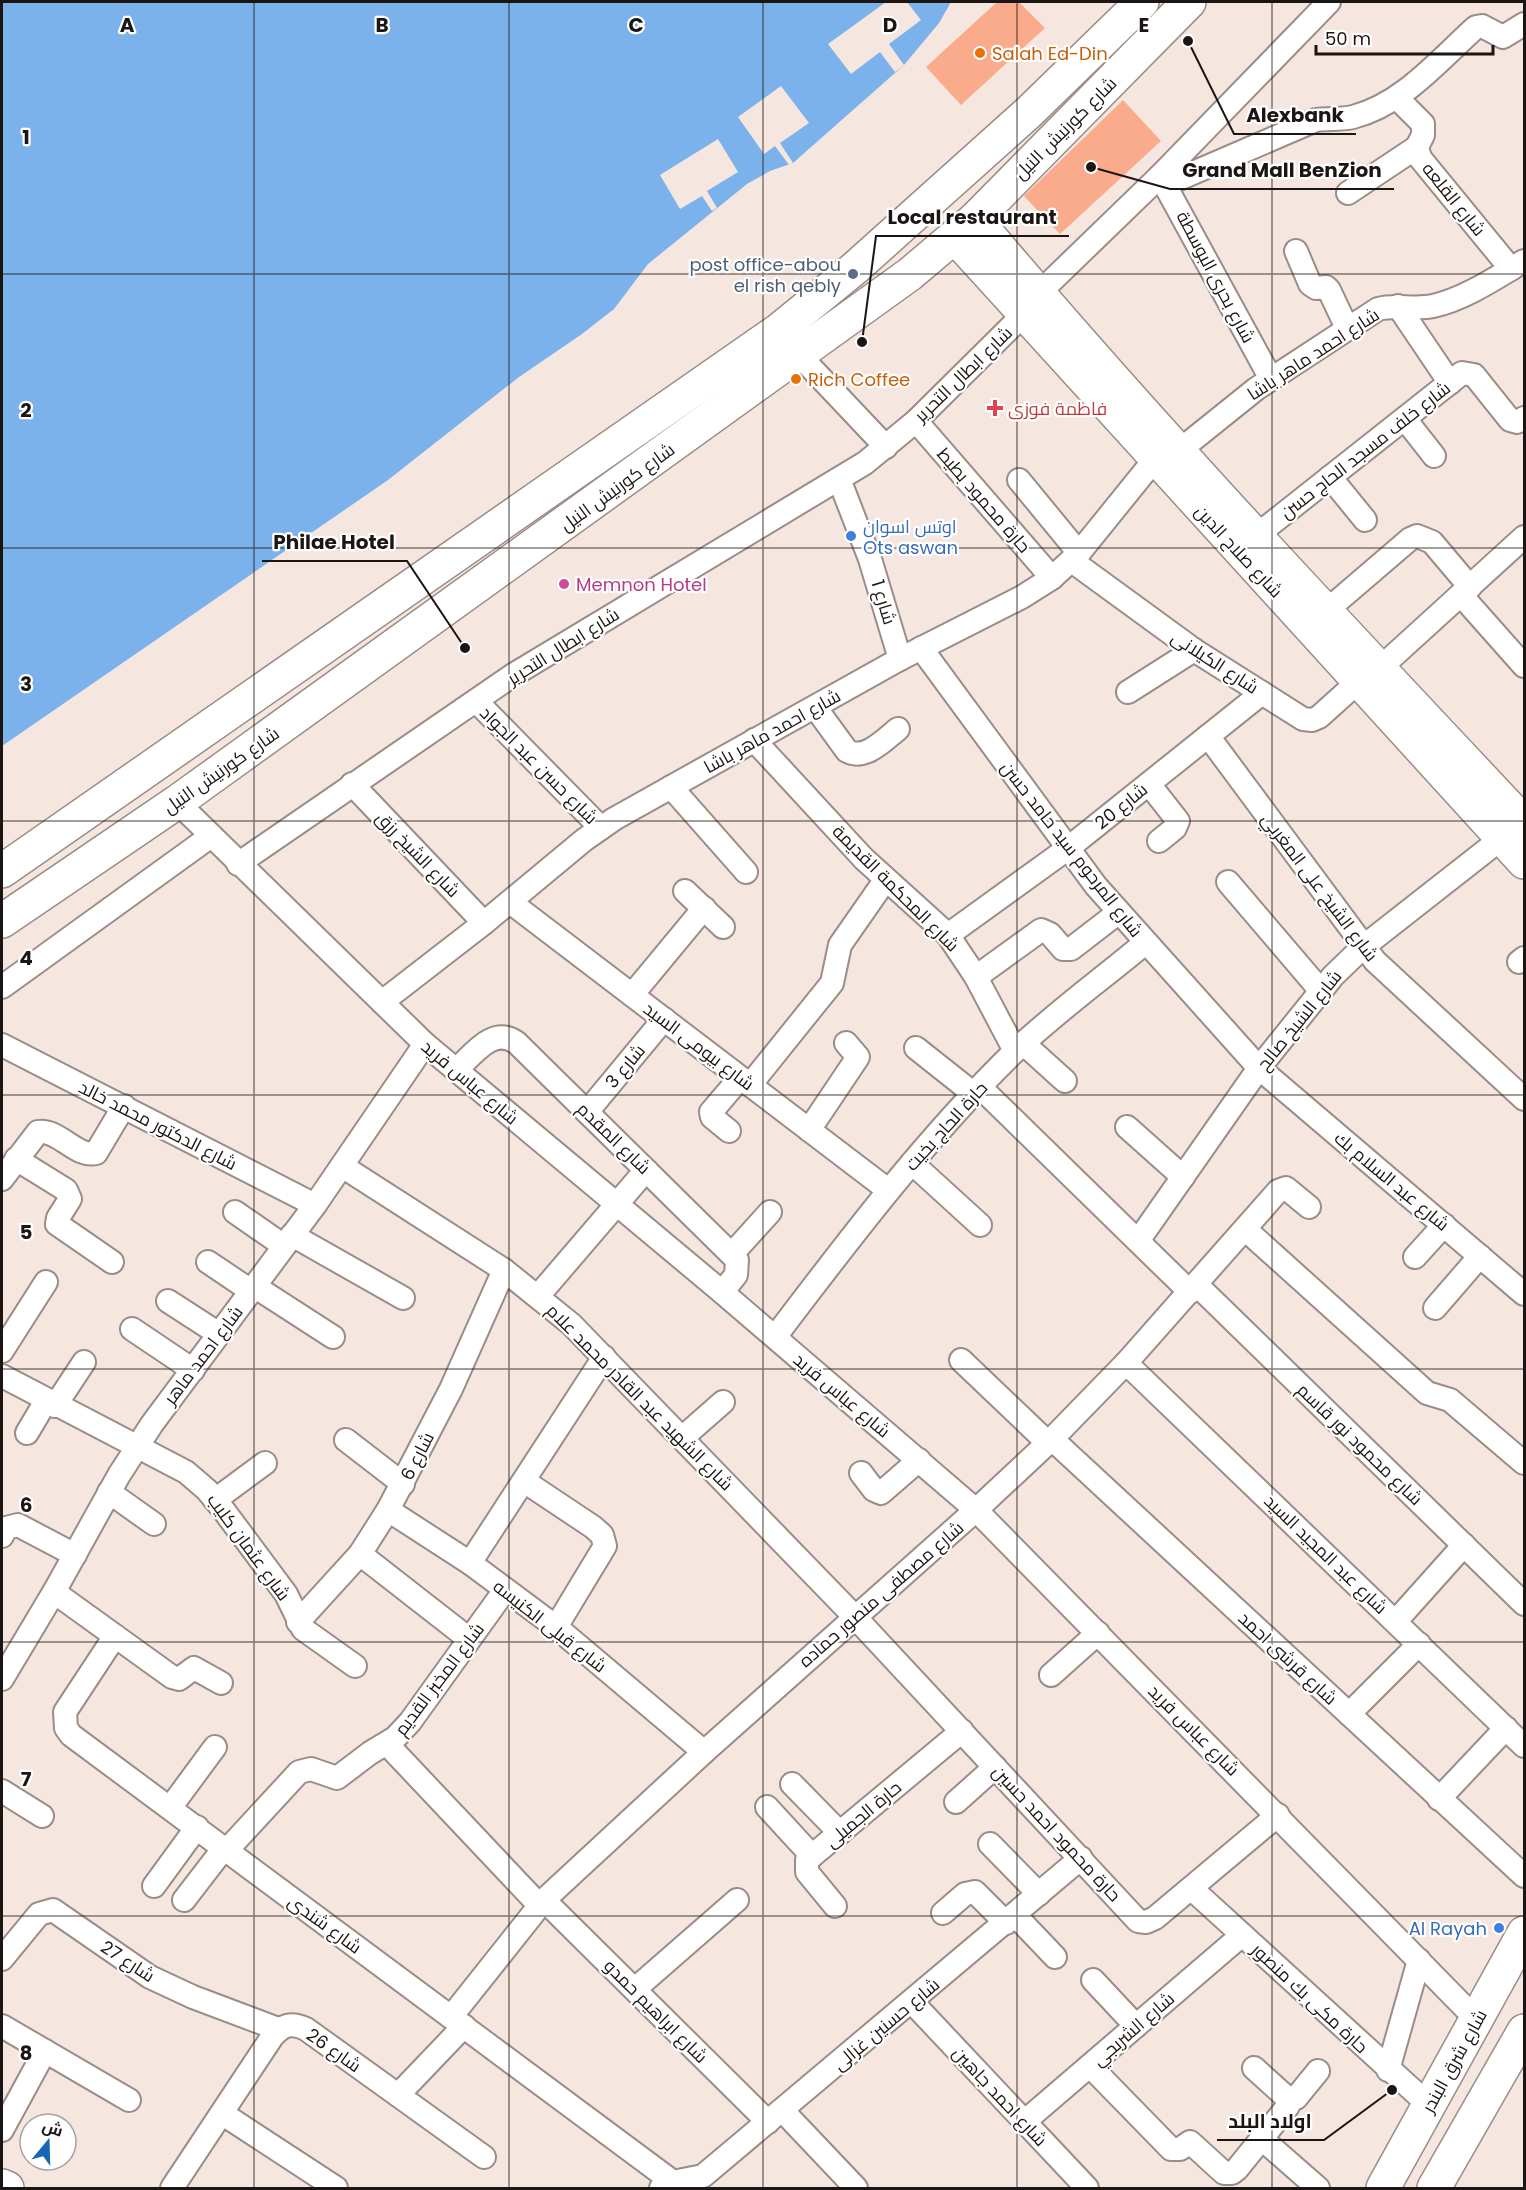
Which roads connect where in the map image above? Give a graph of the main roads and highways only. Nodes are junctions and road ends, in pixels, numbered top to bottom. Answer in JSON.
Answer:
{"nodes":[{"id":1,"x":1142,"y":2,"type":"edge"},
{"id":2,"x":1189,"y":2,"type":"edge"},
{"id":3,"x":1029,"y":112,"type":"junction"},
{"id":4,"x":965,"y":228,"type":"junction"},
{"id":5,"x":1167,"y":455,"type":"junction"},
{"id":6,"x":1369,"y":675,"type":"junction"},
{"id":7,"x":1513,"y":831,"type":"edge"},
{"id":8,"x":1524,"y":862,"type":"edge"},
{"id":9,"x":2,"y":871,"type":"edge"},
{"id":10,"x":2,"y":921,"type":"edge"},
{"id":11,"x":1524,"y":1933,"type":"edge"},
{"id":12,"x":1524,"y":2031,"type":"edge"},
{"id":13,"x":2,"y":2186,"type":"edge"},
{"id":14,"x":7,"y":2188,"type":"edge"},
{"id":15,"x":1383,"y":2188,"type":"edge"},
{"id":16,"x":1434,"y":2188,"type":"edge"}],
"edges":[{"from":1,"to":3,"type":"main road","name":"شارع كورنيش النيل"},
{"from":2,"to":4,"type":"main road","name":"شارع كورنيش النيل"},
{"from":3,"to":4,"type":"main road"},
{"from":3,"to":9,"type":"main road","name":"شارع كورنيش النيل"},
{"from":4,"to":5,"type":"main road","name":"شارع صلاح الدين"},
{"from":4,"to":10,"type":"main road","name":"شارع كورنيش النيل"},
{"from":5,"to":6,"type":"main road","name":"شارع صلاح الدين"},
{"from":5,"to":6,"type":"main road","name":"شارع صلاح الدين"},
{"from":6,"to":7,"type":"main road","name":"شارع صلاح الدين"},
{"from":7,"to":8,"type":"main road","name":"شارع صلاح الدين"},
{"from":11,"to":15,"type":"main road","name":"شارع شرق البندر"},
{"from":12,"to":16,"type":"main road"},
{"from":13,"to":14,"type":"main road"}]}
